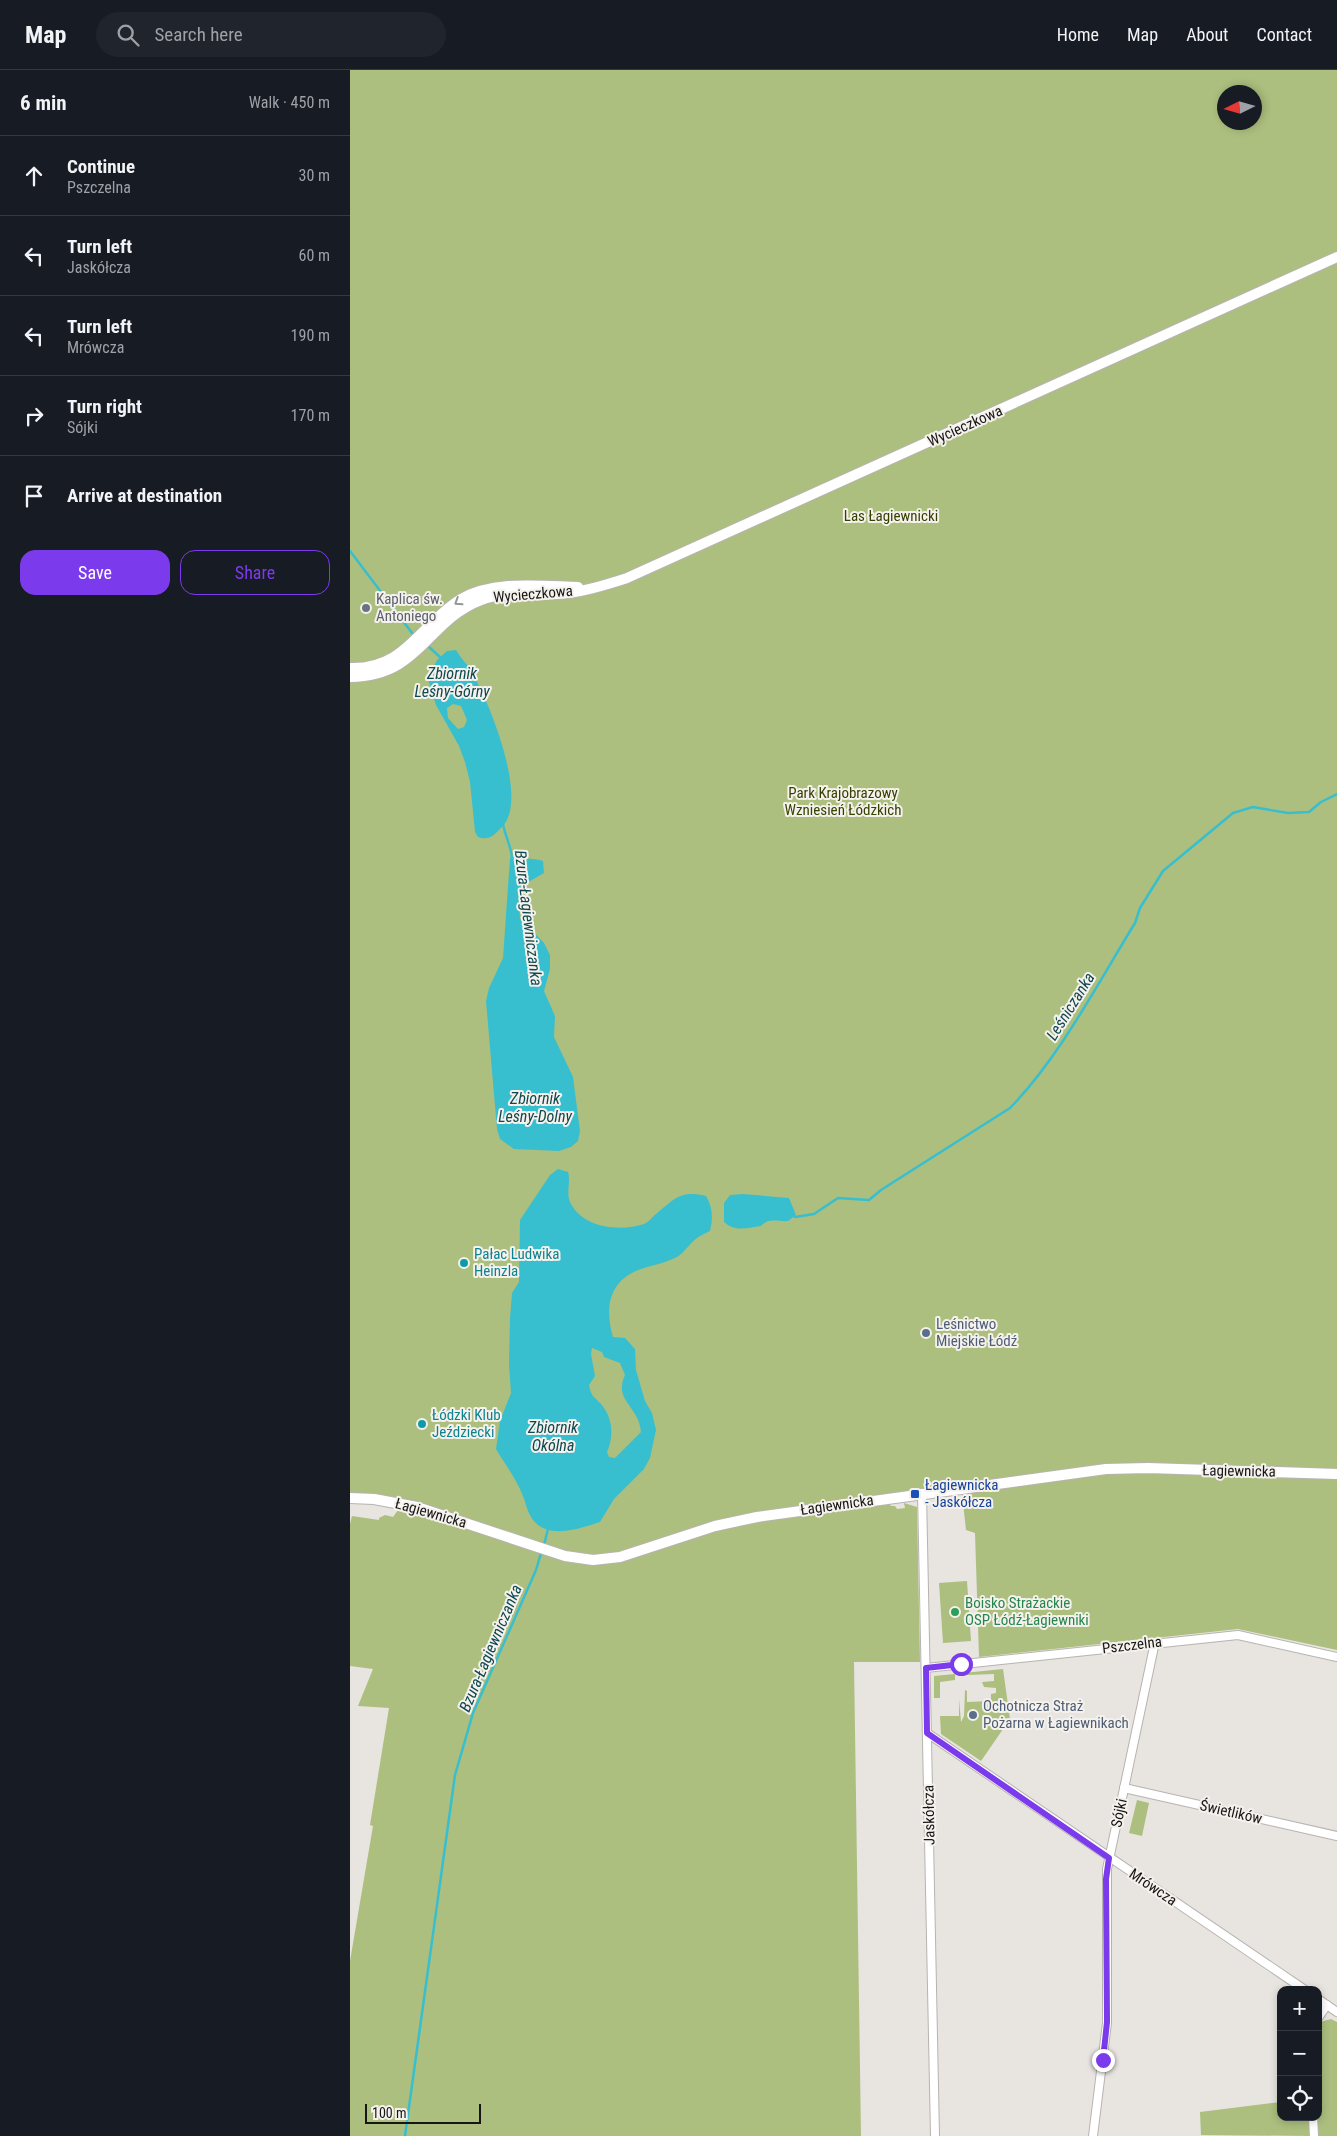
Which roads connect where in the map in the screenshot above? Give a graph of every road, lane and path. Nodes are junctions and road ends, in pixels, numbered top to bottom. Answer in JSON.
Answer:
{"nodes":[{"id":1,"x":1337,"y":257,"type":"edge"},
{"id":2,"x":591,"y":587,"type":"junction"},
{"id":3,"x":350,"y":668,"type":"edge"},
{"id":4,"x":350,"y":677,"type":"edge"},
{"id":5,"x":1337,"y":1474,"type":"edge"},
{"id":6,"x":922,"y":1494,"type":"junction"},
{"id":7,"x":350,"y":1498,"type":"edge"},
{"id":8,"x":1154,"y":1642,"type":"junction"},
{"id":9,"x":1337,"y":1657,"type":"edge"},
{"id":10,"x":926,"y":1668,"type":"junction"},
{"id":11,"x":927,"y":1733,"type":"junction"},
{"id":12,"x":1124,"y":1788,"type":"junction"},
{"id":13,"x":1337,"y":1836,"type":"edge"},
{"id":14,"x":1109,"y":1858,"type":"junction"},
{"id":15,"x":1299,"y":1986,"type":"edge"},
{"id":16,"x":1322,"y":2002,"type":"edge"},
{"id":17,"x":1327,"y":2005,"type":"junction"},
{"id":18,"x":1322,"y":2012,"type":"edge"},
{"id":19,"x":1337,"y":2012,"type":"edge"},
{"id":20,"x":1313,"y":2121,"type":"edge"},
{"id":21,"x":935,"y":2136,"type":"edge"},
{"id":22,"x":1093,"y":2136,"type":"edge"},
{"id":23,"x":1314,"y":2136,"type":"edge"}],
"edges":[{"from":1,"to":2,"type":"street","name":"Wycieczkowa"},
{"from":2,"to":3,"type":"street","name":"Wycieczkowa","one_way":true},
{"from":2,"to":4,"type":"street","name":"Wycieczkowa"},
{"from":5,"to":6,"type":"street","name":"Łagiewnicka"},
{"from":6,"to":7,"type":"street","name":"Łagiewnicka"},
{"from":6,"to":10,"type":"street","name":"Jaskółcza"},
{"from":8,"to":9,"type":"street","name":"Pszczelna"},
{"from":8,"to":10,"type":"street","name":"Pszczelna"},
{"from":8,"to":12,"type":"street","name":"Sójki"},
{"from":10,"to":11,"type":"street","name":"Jaskółcza"},
{"from":11,"to":14,"type":"street","name":"Mrówcza"},
{"from":11,"to":21,"type":"street","name":"Jaskółcza"},
{"from":12,"to":13,"type":"street","name":"Świetlików"},
{"from":12,"to":14,"type":"street","name":"Sójki"},
{"from":14,"to":15,"type":"street","name":"Mrówcza"},
{"from":14,"to":22,"type":"street","name":"Sójki"},
{"from":16,"to":17,"type":"street"},
{"from":17,"to":18,"type":"street"},
{"from":17,"to":19,"type":"street"},
{"from":20,"to":23,"type":"street"}]}
